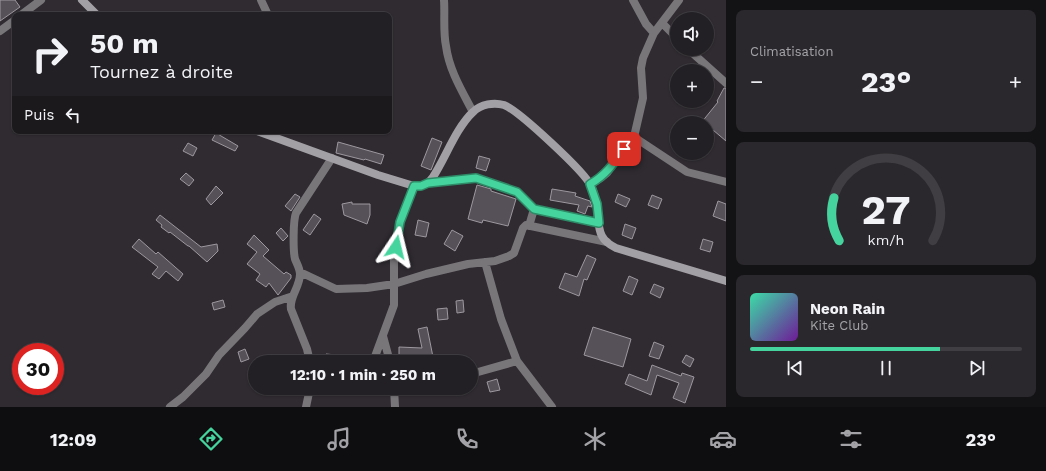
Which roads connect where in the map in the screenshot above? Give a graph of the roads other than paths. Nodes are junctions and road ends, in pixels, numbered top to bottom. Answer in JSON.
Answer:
{"nodes":[{"id":1,"x":41,"y":0,"type":"edge"},
{"id":2,"x":82,"y":0,"type":"edge"},
{"id":3,"x":261,"y":0,"type":"edge"},
{"id":4,"x":444,"y":0,"type":"edge"},
{"id":5,"x":633,"y":0,"type":"edge"},
{"id":6,"x":679,"y":0,"type":"edge"},
{"id":7,"x":25,"y":12,"type":"edge"},
{"id":8,"x":94,"y":12,"type":"edge"},
{"id":9,"x":267,"y":12,"type":"edge"},
{"id":10,"x":12,"y":22,"type":"edge"},
{"id":11,"x":662,"y":23,"type":"junction"},
{"id":12,"x":0,"y":31,"type":"edge"},
{"id":13,"x":670,"y":31,"type":"edge"},
{"id":14,"x":654,"y":33,"type":"junction"},
{"id":15,"x":696,"y":56,"type":"edge"},
{"id":16,"x":726,"y":83,"type":"edge"},
{"id":17,"x":473,"y":112,"type":"junction"},
{"id":18,"x":265,"y":134,"type":"edge"},
{"id":19,"x":634,"y":138,"type":"junction"},
{"id":20,"x":332,"y":158,"type":"junction"},
{"id":21,"x":726,"y":182,"type":"edge"},
{"id":22,"x":428,"y":183,"type":"junction"},
{"id":23,"x":590,"y":184,"type":"junction"},
{"id":24,"x":414,"y":186,"type":"junction"},
{"id":25,"x":534,"y":209,"type":"junction"},
{"id":26,"x":599,"y":223,"type":"junction"},
{"id":27,"x":529,"y":226,"type":"junction"},
{"id":28,"x":607,"y":242,"type":"junction"},
{"id":29,"x":485,"y":262,"type":"junction"},
{"id":30,"x":300,"y":272,"type":"junction"},
{"id":31,"x":726,"y":281,"type":"edge"},
{"id":32,"x":394,"y":284,"type":"junction"},
{"id":33,"x":293,"y":296,"type":"junction"},
{"id":34,"x":383,"y":336,"type":"junction"},
{"id":35,"x":308,"y":355,"type":"edge"},
{"id":36,"x":376,"y":355,"type":"edge"},
{"id":37,"x":388,"y":355,"type":"edge"},
{"id":38,"x":517,"y":362,"type":"junction"},
{"id":39,"x":478,"y":372,"type":"edge"},
{"id":40,"x":309,"y":395,"type":"edge"},
{"id":41,"x":394,"y":395,"type":"edge"},
{"id":42,"x":170,"y":407,"type":"edge"},
{"id":43,"x":306,"y":407,"type":"edge"},
{"id":44,"x":395,"y":407,"type":"edge"},
{"id":45,"x":552,"y":407,"type":"edge"}],
"edges":[{"from":1,"to":7,"type":"street"},
{"from":2,"to":8,"type":"main road"},
{"from":3,"to":9,"type":"street"},
{"from":4,"to":17,"type":"street"},
{"from":5,"to":14,"type":"street"},
{"from":6,"to":11,"type":"street"},
{"from":10,"to":12,"type":"street"},
{"from":11,"to":13,"type":"street"},
{"from":11,"to":14,"type":"street"},
{"from":14,"to":19,"type":"street"},
{"from":15,"to":16,"type":"street"},
{"from":17,"to":22,"type":"main road"},
{"from":17,"to":23,"type":"main road"},
{"from":18,"to":20,"type":"main road"},
{"from":19,"to":21,"type":"street"},
{"from":19,"to":23,"type":"street"},
{"from":20,"to":24,"type":"main road"},
{"from":20,"to":30,"type":"street"},
{"from":22,"to":24,"type":"main road"},
{"from":22,"to":25,"type":"street"},
{"from":23,"to":26,"type":"main road"},
{"from":24,"to":32,"type":"street"},
{"from":25,"to":26,"type":"street"},
{"from":25,"to":27,"type":"street"},
{"from":26,"to":28,"type":"main road"},
{"from":27,"to":28,"type":"street"},
{"from":27,"to":29,"type":"street"},
{"from":28,"to":31,"type":"main road"},
{"from":29,"to":32,"type":"street"},
{"from":29,"to":38,"type":"street"},
{"from":30,"to":32,"type":"street"},
{"from":30,"to":33,"type":"street"},
{"from":32,"to":34,"type":"street"},
{"from":33,"to":35,"type":"street"},
{"from":33,"to":42,"type":"street"},
{"from":34,"to":36,"type":"street"},
{"from":34,"to":37,"type":"street"},
{"from":38,"to":39,"type":"street"},
{"from":38,"to":45,"type":"street"},
{"from":40,"to":43,"type":"street"},
{"from":41,"to":44,"type":"street"}]}
